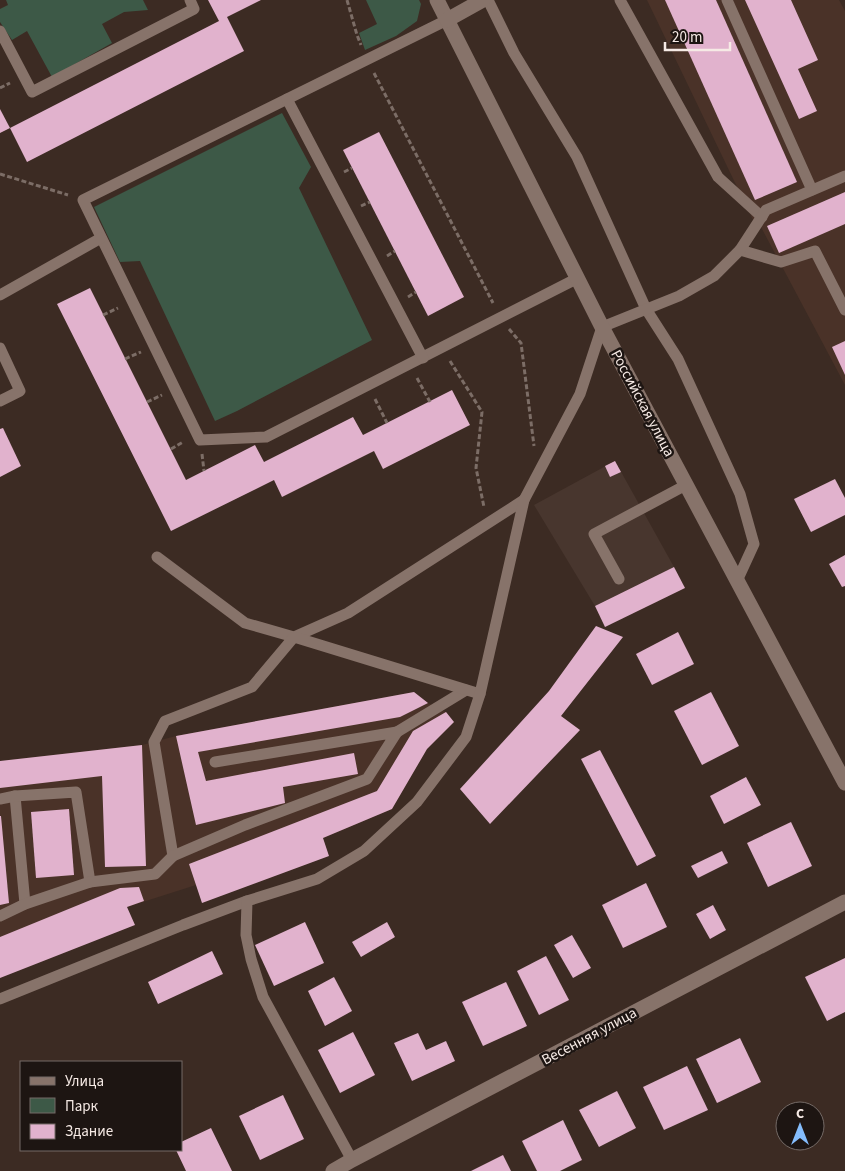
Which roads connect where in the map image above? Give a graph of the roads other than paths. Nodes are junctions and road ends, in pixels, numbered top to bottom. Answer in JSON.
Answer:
{"nodes":[{"id":1,"x":190,"y":0,"type":"edge"},
{"id":2,"x":437,"y":0,"type":"edge"},
{"id":3,"x":483,"y":0,"type":"edge"},
{"id":4,"x":488,"y":0,"type":"edge"},
{"id":5,"x":620,"y":0,"type":"edge"},
{"id":6,"x":727,"y":0,"type":"edge"},
{"id":7,"x":447,"y":20,"type":"junction"},
{"id":8,"x":0,"y":32,"type":"edge"},
{"id":9,"x":288,"y":99,"type":"junction"},
{"id":10,"x":845,"y":176,"type":"edge"},
{"id":11,"x":812,"y":190,"type":"junction"},
{"id":12,"x":762,"y":217,"type":"junction"},
{"id":13,"x":101,"y":238,"type":"junction"},
{"id":14,"x":740,"y":250,"type":"junction"},
{"id":15,"x":578,"y":278,"type":"junction"},
{"id":16,"x":0,"y":295,"type":"edge"},
{"id":17,"x":646,"y":309,"type":"junction"},
{"id":18,"x":845,"y":310,"type":"edge"},
{"id":19,"x":602,"y":326,"type":"junction"},
{"id":20,"x":0,"y":348,"type":"edge"},
{"id":21,"x":423,"y":358,"type":"junction"},
{"id":22,"x":0,"y":401,"type":"edge"},
{"id":23,"x":686,"y":485,"type":"junction"},
{"id":24,"x":524,"y":500,"type":"junction"},
{"id":25,"x":156,"y":557,"type":"dead end"},
{"id":26,"x":619,"y":578,"type":"dead end"},
{"id":27,"x":737,"y":581,"type":"junction"},
{"id":28,"x":294,"y":636,"type":"junction"},
{"id":29,"x":466,"y":690,"type":"junction"},
{"id":30,"x":480,"y":694,"type":"junction"},
{"id":31,"x":397,"y":732,"type":"junction"},
{"id":32,"x":214,"y":762,"type":"dead end"},
{"id":33,"x":845,"y":783,"type":"edge"},
{"id":34,"x":15,"y":796,"type":"junction"},
{"id":35,"x":0,"y":799,"type":"edge"},
{"id":36,"x":173,"y":856,"type":"junction"},
{"id":37,"x":90,"y":882,"type":"junction"},
{"id":38,"x":247,"y":901,"type":"junction"},
{"id":39,"x":845,"y":902,"type":"edge"},
{"id":40,"x":25,"y":904,"type":"junction"},
{"id":41,"x":0,"y":916,"type":"edge"},
{"id":42,"x":0,"y":999,"type":"edge"},
{"id":43,"x":352,"y":1160,"type":"junction"},
{"id":44,"x":334,"y":1171,"type":"edge"}],
"edges":[{"from":1,"to":8,"type":"lane"},
{"from":2,"to":7,"type":"street","name":"Российская улица"},
{"from":3,"to":7,"type":"street"},
{"from":4,"to":17,"type":"lane"},
{"from":5,"to":12,"type":"lane"},
{"from":6,"to":11,"type":"lane"},
{"from":7,"to":9,"type":"lane"},
{"from":7,"to":15,"type":"street","name":"Российская улица"},
{"from":9,"to":13,"type":"lane"},
{"from":9,"to":21,"type":"lane"},
{"from":10,"to":11,"type":"lane"},
{"from":11,"to":12,"type":"lane"},
{"from":12,"to":14,"type":"lane"},
{"from":13,"to":16,"type":"lane"},
{"from":13,"to":21,"type":"lane"},
{"from":14,"to":17,"type":"lane"},
{"from":14,"to":18,"type":"lane"},
{"from":15,"to":19,"type":"street","name":"Российская улица"},
{"from":15,"to":21,"type":"lane"},
{"from":17,"to":19,"type":"lane"},
{"from":17,"to":27,"type":"lane"},
{"from":19,"to":23,"type":"street","name":"Российская улица"},
{"from":19,"to":24,"type":"lane"},
{"from":20,"to":22,"type":"lane"},
{"from":23,"to":26,"type":"lane"},
{"from":23,"to":27,"type":"street","name":"Российская улица"},
{"from":24,"to":28,"type":"lane"},
{"from":24,"to":30,"type":"lane"},
{"from":25,"to":28,"type":"lane"},
{"from":27,"to":33,"type":"street","name":"Российская улица"},
{"from":28,"to":29,"type":"lane"},
{"from":28,"to":36,"type":"lane"},
{"from":29,"to":30,"type":"lane"},
{"from":29,"to":31,"type":"lane"},
{"from":30,"to":38,"type":"lane"},
{"from":31,"to":32,"type":"lane"},
{"from":31,"to":36,"type":"lane"},
{"from":34,"to":35,"type":"lane"},
{"from":34,"to":37,"type":"lane"},
{"from":34,"to":40,"type":"lane"},
{"from":36,"to":37,"type":"lane"},
{"from":37,"to":40,"type":"lane"},
{"from":38,"to":42,"type":"lane"},
{"from":38,"to":43,"type":"lane"},
{"from":39,"to":43,"type":"street","name":"Весенняя улица"},
{"from":40,"to":41,"type":"lane"},
{"from":43,"to":44,"type":"street","name":"Весенняя улица"}]}
